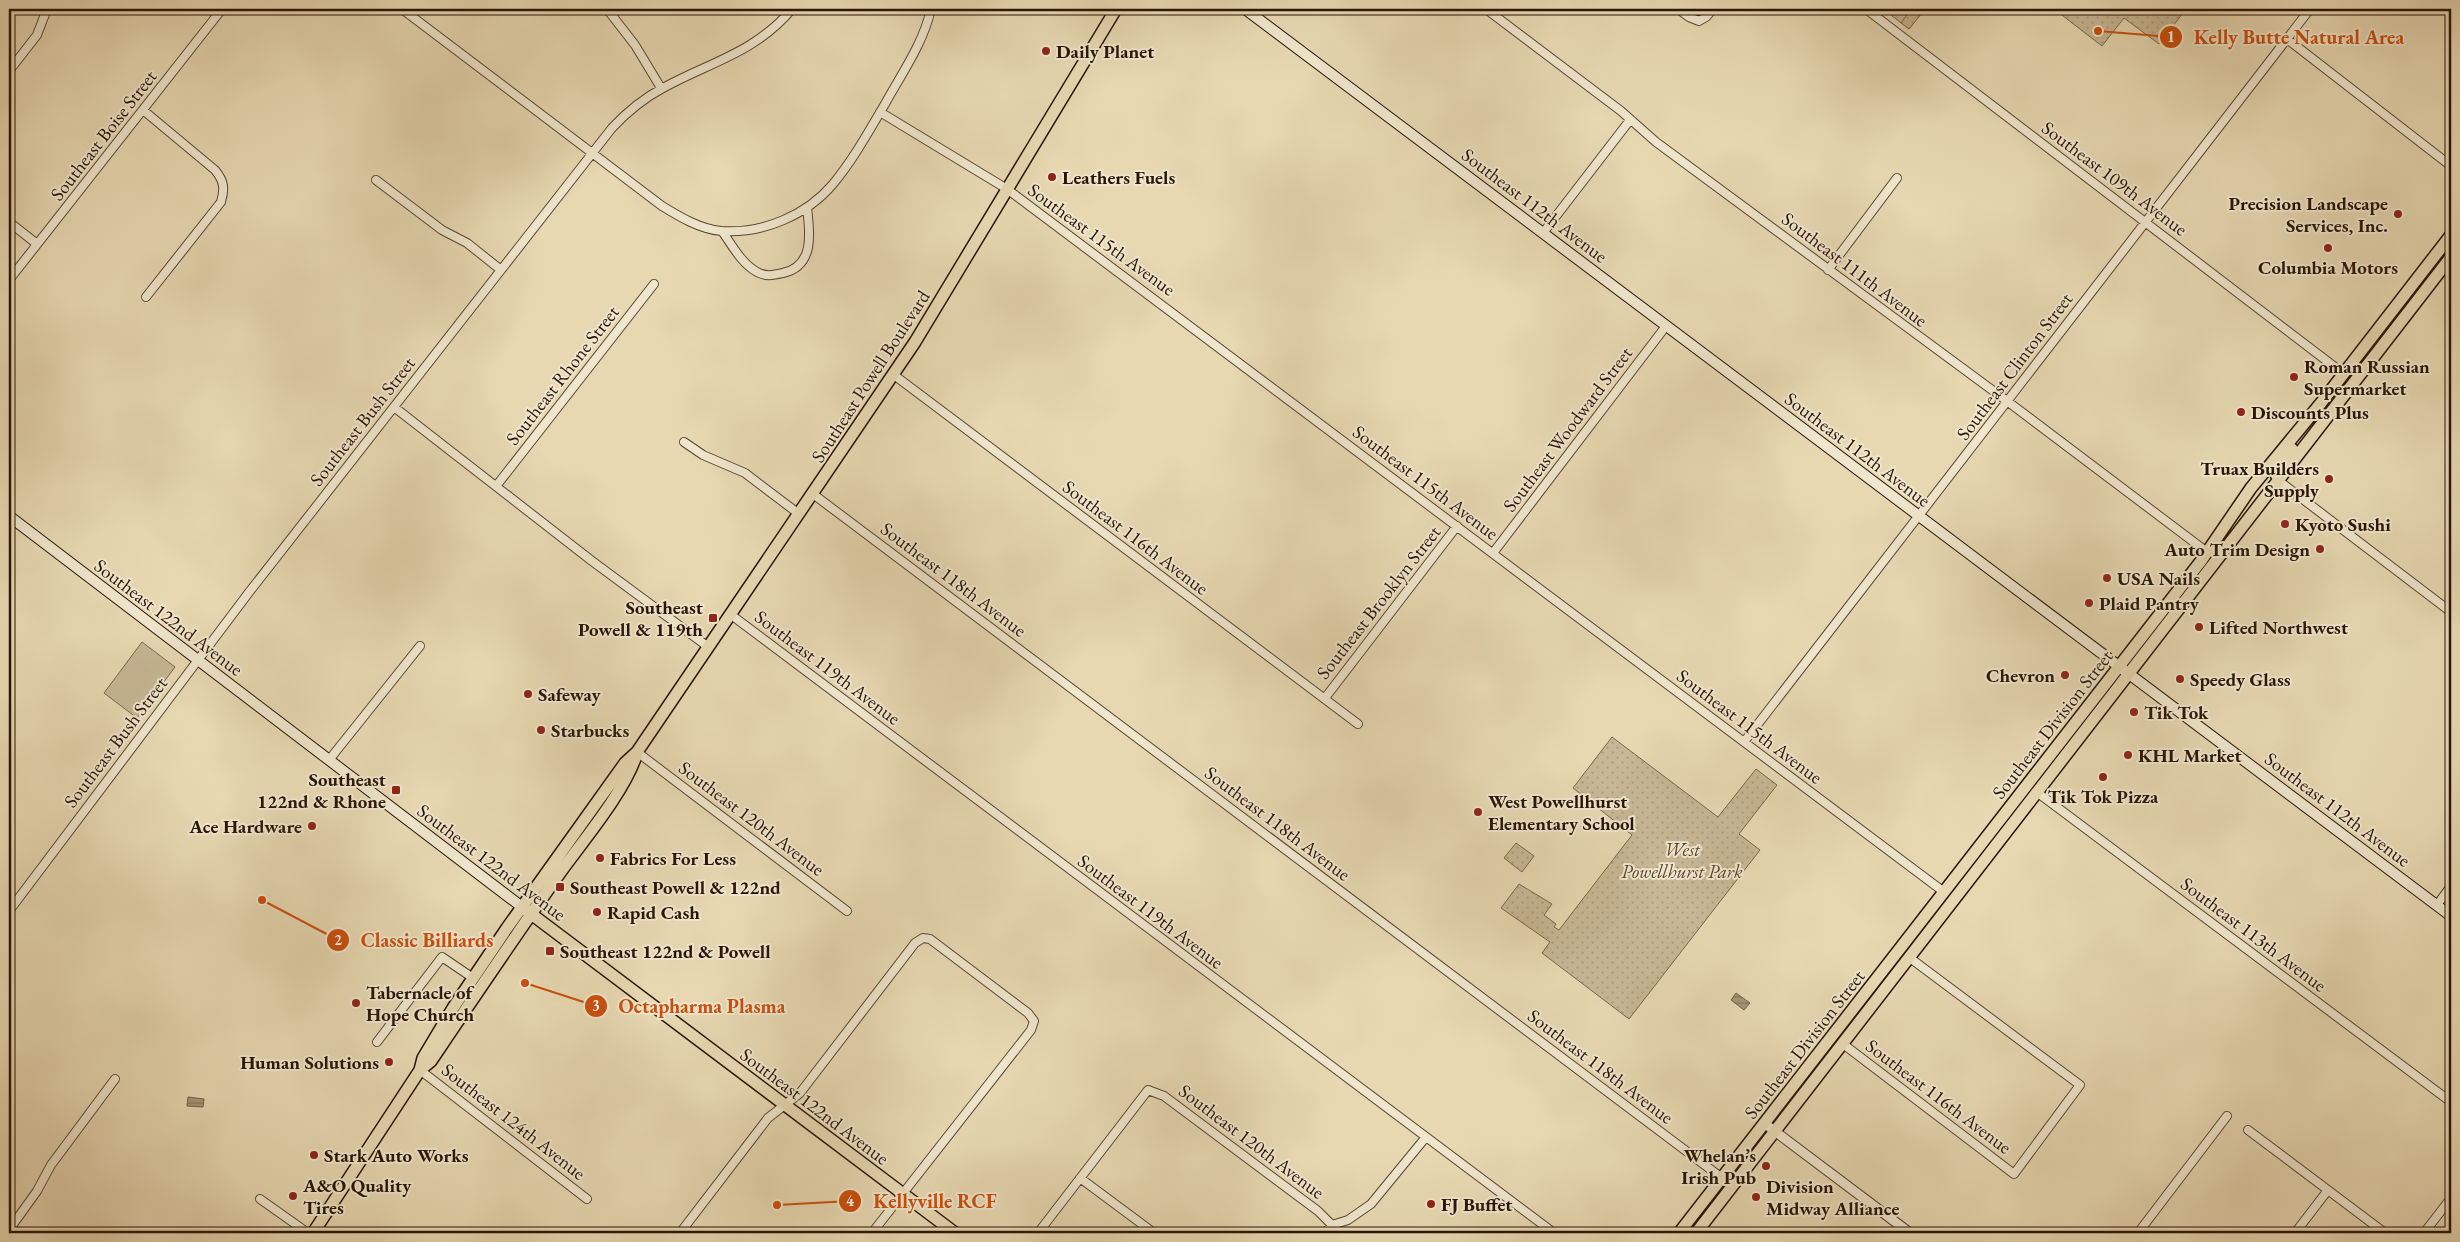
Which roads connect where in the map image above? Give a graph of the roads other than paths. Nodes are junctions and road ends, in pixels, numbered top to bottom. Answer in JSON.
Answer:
{"nodes":[{"id":1,"x":47,"y":9,"type":"edge"},
{"id":2,"x":222,"y":9,"type":"edge"},
{"id":3,"x":402,"y":9,"type":"edge"},
{"id":4,"x":606,"y":9,"type":"edge"},
{"id":5,"x":792,"y":9,"type":"edge"},
{"id":6,"x":931,"y":9,"type":"edge"},
{"id":7,"x":1116,"y":9,"type":"edge"},
{"id":8,"x":1245,"y":9,"type":"edge"},
{"id":9,"x":1486,"y":9,"type":"edge"},
{"id":10,"x":1678,"y":9,"type":"edge"},
{"id":11,"x":1714,"y":9,"type":"edge"},
{"id":12,"x":1866,"y":9,"type":"edge"},
{"id":13,"x":2310,"y":9,"type":"edge"},
{"id":14,"x":2287,"y":39,"type":"junction"},
{"id":15,"x":9,"y":71,"type":"edge"},
{"id":16,"x":661,"y":88,"type":"junction"},
{"id":17,"x":143,"y":110,"type":"junction"},
{"id":18,"x":880,"y":112,"type":"junction"},
{"id":19,"x":1630,"y":120,"type":"junction"},
{"id":20,"x":593,"y":152,"type":"junction"},
{"id":21,"x":2451,"y":166,"type":"edge"},
{"id":22,"x":1897,"y":178,"type":"dead end"},
{"id":23,"x":376,"y":180,"type":"dead end"},
{"id":24,"x":1007,"y":189,"type":"junction"},
{"id":25,"x":807,"y":208,"type":"junction"},
{"id":26,"x":9,"y":222,"type":"edge"},
{"id":27,"x":2145,"y":222,"type":"junction"},
{"id":28,"x":722,"y":230,"type":"junction"},
{"id":29,"x":1543,"y":233,"type":"junction"},
{"id":30,"x":2451,"y":235,"type":"edge"},
{"id":31,"x":37,"y":244,"type":"junction"},
{"id":32,"x":2451,"y":257,"type":"edge"},
{"id":33,"x":501,"y":270,"type":"junction"},
{"id":34,"x":1828,"y":270,"type":"junction"},
{"id":35,"x":9,"y":280,"type":"edge"},
{"id":36,"x":654,"y":284,"type":"dead end"},
{"id":37,"x":146,"y":297,"type":"dead end"},
{"id":38,"x":1666,"y":326,"type":"junction"},
{"id":39,"x":2344,"y":374,"type":"junction"},
{"id":40,"x":894,"y":376,"type":"junction"},
{"id":41,"x":2345,"y":395,"type":"junction"},
{"id":42,"x":2007,"y":400,"type":"junction"},
{"id":43,"x":394,"y":407,"type":"junction"},
{"id":44,"x":2304,"y":423,"type":"junction"},
{"id":45,"x":684,"y":442,"type":"dead end"},
{"id":46,"x":2279,"y":481,"type":"junction"},
{"id":47,"x":497,"y":486,"type":"junction"},
{"id":48,"x":813,"y":494,"type":"junction"},
{"id":49,"x":799,"y":514,"type":"junction"},
{"id":50,"x":1918,"y":515,"type":"junction"},
{"id":51,"x":9,"y":516,"type":"edge"},
{"id":52,"x":1458,"y":526,"type":"junction"},
{"id":53,"x":2207,"y":552,"type":"junction"},
{"id":54,"x":1493,"y":553,"type":"junction"},
{"id":55,"x":2451,"y":612,"type":"edge"},
{"id":56,"x":730,"y":614,"type":"junction"},
{"id":57,"x":420,"y":646,"type":"dead end"},
{"id":58,"x":707,"y":646,"type":"junction"},
{"id":59,"x":197,"y":660,"type":"junction"},
{"id":60,"x":2118,"y":667,"type":"junction"},
{"id":61,"x":2130,"y":675,"type":"junction"},
{"id":62,"x":1325,"y":698,"type":"junction"},
{"id":63,"x":1358,"y":724,"type":"dead end"},
{"id":64,"x":1744,"y":742,"type":"junction"},
{"id":65,"x":637,"y":752,"type":"junction"},
{"id":66,"x":329,"y":760,"type":"junction"},
{"id":67,"x":2038,"y":793,"type":"junction"},
{"id":68,"x":2451,"y":886,"type":"edge"},
{"id":69,"x":1944,"y":892,"type":"junction"},
{"id":70,"x":2437,"y":905,"type":"junction"},
{"id":71,"x":9,"y":911,"type":"edge"},
{"id":72,"x":526,"y":911,"type":"junction"},
{"id":73,"x":847,"y":911,"type":"dead end"},
{"id":74,"x":2451,"y":916,"type":"edge"},
{"id":75,"x":1910,"y":958,"type":"junction"},
{"id":76,"x":473,"y":978,"type":"junction"},
{"id":77,"x":377,"y":1042,"type":"dead end"},
{"id":78,"x":1843,"y":1044,"type":"junction"},
{"id":79,"x":420,"y":1070,"type":"junction"},
{"id":80,"x":114,"y":1080,"type":"dead end"},
{"id":81,"x":2451,"y":1102,"type":"edge"},
{"id":82,"x":785,"y":1105,"type":"junction"},
{"id":83,"x":2227,"y":1116,"type":"dead end"},
{"id":84,"x":1764,"y":1123,"type":"junction"},
{"id":85,"x":2248,"y":1130,"type":"dead end"},
{"id":86,"x":1775,"y":1132,"type":"junction"},
{"id":87,"x":1426,"y":1137,"type":"junction"},
{"id":88,"x":1080,"y":1178,"type":"junction"},
{"id":89,"x":1722,"y":1178,"type":"junction"},
{"id":90,"x":2328,"y":1190,"type":"junction"},
{"id":91,"x":902,"y":1194,"type":"junction"},
{"id":92,"x":2451,"y":1198,"type":"edge"},
{"id":93,"x":260,"y":1199,"type":"dead end"},
{"id":94,"x":587,"y":1199,"type":"dead end"},
{"id":95,"x":1332,"y":1225,"type":"junction"},
{"id":96,"x":1685,"y":1228,"type":"edge"},
{"id":97,"x":9,"y":1230,"type":"edge"},
{"id":98,"x":308,"y":1233,"type":"edge"},
{"id":99,"x":313,"y":1233,"type":"edge"},
{"id":100,"x":680,"y":1233,"type":"edge"},
{"id":101,"x":872,"y":1233,"type":"edge"},
{"id":102,"x":955,"y":1233,"type":"edge"},
{"id":103,"x":1038,"y":1233,"type":"edge"},
{"id":104,"x":1154,"y":1233,"type":"edge"},
{"id":105,"x":1325,"y":1233,"type":"edge"},
{"id":106,"x":1554,"y":1233,"type":"edge"},
{"id":107,"x":1679,"y":1233,"type":"edge"},
{"id":108,"x":1696,"y":1233,"type":"edge"},
{"id":109,"x":1910,"y":1233,"type":"edge"},
{"id":110,"x":2138,"y":1233,"type":"edge"},
{"id":111,"x":2295,"y":1233,"type":"edge"},
{"id":112,"x":2385,"y":1233,"type":"edge"},
{"id":113,"x":2424,"y":1233,"type":"edge"}],
"edges":[{"from":1,"to":15,"type":"street"},
{"from":2,"to":17,"type":"street","name":"Southeast Boise Street"},
{"from":3,"to":20,"type":"street"},
{"from":4,"to":16,"type":"street"},
{"from":5,"to":16,"type":"street","name":"Southeast Bush Street"},
{"from":6,"to":18,"type":"street"},
{"from":7,"to":24,"type":"main road","name":"Southeast Powell Boulevard"},
{"from":8,"to":29,"type":"main road","name":"Southeast 112th Avenue"},
{"from":9,"to":19,"type":"street","name":"Southeast 111th Avenue"},
{"from":10,"to":11,"type":"street"},
{"from":12,"to":27,"type":"street","name":"Southeast 109th Avenue"},
{"from":13,"to":14,"type":"street","name":"Southeast Clinton Street"},
{"from":14,"to":21,"type":"street"},
{"from":14,"to":27,"type":"street","name":"Southeast Clinton Street"},
{"from":16,"to":20,"type":"street","name":"Southeast Bush Street"},
{"from":17,"to":31,"type":"street","name":"Southeast Boise Street"},
{"from":17,"to":37,"type":"street"},
{"from":18,"to":24,"type":"street","name":"Southeast 115th Avenue"},
{"from":18,"to":25,"type":"street"},
{"from":19,"to":29,"type":"street"},
{"from":19,"to":34,"type":"street","name":"Southeast 111th Avenue"},
{"from":20,"to":28,"type":"street"},
{"from":20,"to":33,"type":"street","name":"Southeast Bush Street"},
{"from":22,"to":34,"type":"street"},
{"from":23,"to":33,"type":"street"},
{"from":24,"to":40,"type":"main road","name":"Southeast Powell Boulevard"},
{"from":24,"to":52,"type":"street","name":"Southeast 115th Avenue"},
{"from":25,"to":28,"type":"street"},
{"from":25,"to":28,"type":"street"},
{"from":26,"to":31,"type":"street"},
{"from":27,"to":39,"type":"street","name":"Southeast 109th Avenue"},
{"from":27,"to":42,"type":"street","name":"Southeast Clinton Street"},
{"from":29,"to":38,"type":"main road","name":"Southeast 112th Avenue"},
{"from":30,"to":39,"type":"main road","name":"Southeast Division Street"},
{"from":31,"to":35,"type":"street","name":"Southeast Boise Street"},
{"from":32,"to":41,"type":"main road","name":"Southeast Division Street"},
{"from":33,"to":43,"type":"street","name":"Southeast Bush Street"},
{"from":34,"to":42,"type":"street","name":"Southeast 111th Avenue"},
{"from":36,"to":47,"type":"street","name":"Southeast Rhone Street"},
{"from":38,"to":50,"type":"main road","name":"Southeast 112th Avenue"},
{"from":38,"to":54,"type":"street","name":"Southeast Woodward Street"},
{"from":39,"to":41,"type":"main road"},
{"from":39,"to":44,"type":"main road","name":"Southeast Division Street"},
{"from":40,"to":48,"type":"main road","name":"Southeast Powell Boulevard"},
{"from":40,"to":62,"type":"street","name":"Southeast 116th Avenue"},
{"from":41,"to":46,"type":"main road","name":"Southeast Division Street"},
{"from":42,"to":50,"type":"street","name":"Southeast Clinton Street"},
{"from":42,"to":53,"type":"street","name":"Southeast 111th Avenue"},
{"from":43,"to":47,"type":"street"},
{"from":43,"to":59,"type":"street","name":"Southeast Bush Street"},
{"from":44,"to":46,"type":"main road"},
{"from":44,"to":53,"type":"main road","name":"Southeast Division Street"},
{"from":45,"to":49,"type":"street"},
{"from":46,"to":55,"type":"street"},
{"from":46,"to":61,"type":"main road","name":"Southeast Division Street"},
{"from":47,"to":58,"type":"street"},
{"from":48,"to":49,"type":"main road","name":"Southeast Powell Boulevard"},
{"from":48,"to":89,"type":"street","name":"Southeast 118th Avenue"},
{"from":49,"to":56,"type":"main road","name":"Southeast Powell Boulevard"},
{"from":50,"to":60,"type":"main road","name":"Southeast 112th Avenue"},
{"from":50,"to":64,"type":"street","name":"Southeast Clinton Street"},
{"from":51,"to":59,"type":"main road","name":"Southeast 122nd Avenue"},
{"from":52,"to":54,"type":"street","name":"Southeast 115th Avenue"},
{"from":52,"to":62,"type":"street","name":"Southeast Brooklyn Street"},
{"from":53,"to":60,"type":"main road","name":"Southeast Division Street"},
{"from":54,"to":64,"type":"street","name":"Southeast 115th Avenue"},
{"from":56,"to":58,"type":"main road","name":"Southeast Powell Boulevard"},
{"from":56,"to":87,"type":"street","name":"Southeast 119th Avenue"},
{"from":57,"to":66,"type":"street"},
{"from":58,"to":65,"type":"main road","name":"Southeast Powell Boulevard"},
{"from":59,"to":66,"type":"main road","name":"Southeast 122nd Avenue"},
{"from":59,"to":71,"type":"street","name":"Southeast Bush Street"},
{"from":60,"to":61,"type":"main road","name":"Southeast 112th Avenue"},
{"from":60,"to":69,"type":"main road","name":"Southeast Division Street"},
{"from":61,"to":67,"type":"main road","name":"Southeast Division Street"},
{"from":61,"to":70,"type":"main road","name":"Southeast 112th Avenue"},
{"from":62,"to":63,"type":"street","name":"Southeast 116th Avenue"},
{"from":64,"to":69,"type":"street","name":"Southeast 115th Avenue"},
{"from":65,"to":72,"type":"main road","name":"Southeast Powell Boulevard"},
{"from":65,"to":73,"type":"street","name":"Southeast 120th Avenue"},
{"from":66,"to":72,"type":"main road","name":"Southeast 122nd Avenue"},
{"from":67,"to":75,"type":"main road","name":"Southeast Division Street"},
{"from":67,"to":81,"type":"street","name":"Southeast 113th Avenue"},
{"from":68,"to":70,"type":"street"},
{"from":69,"to":84,"type":"main road","name":"Southeast Division Street"},
{"from":70,"to":74,"type":"main road","name":"Southeast 112th Avenue"},
{"from":72,"to":76,"type":"main road","name":"Southeast Powell Boulevard"},
{"from":72,"to":79,"type":"main road","name":"Southeast Powell Boulevard"},
{"from":72,"to":82,"type":"main road","name":"Southeast 122nd Avenue"},
{"from":75,"to":78,"type":"main road","name":"Southeast Division Street"},
{"from":75,"to":78,"type":"street","name":"Southeast 116th Avenue"},
{"from":76,"to":77,"type":"street"},
{"from":76,"to":79,"type":"main road","name":"Southeast Powell Boulevard"},
{"from":78,"to":86,"type":"main road","name":"Southeast Division Street"},
{"from":79,"to":94,"type":"street","name":"Southeast 124th Avenue"},
{"from":79,"to":99,"type":"main road","name":"Southeast Powell Boulevard"},
{"from":80,"to":97,"type":"street"},
{"from":82,"to":91,"type":"main road","name":"Southeast 122nd Avenue"},
{"from":82,"to":91,"type":"street"},
{"from":82,"to":100,"type":"street"},
{"from":83,"to":110,"type":"street"},
{"from":84,"to":86,"type":"street"},
{"from":84,"to":89,"type":"main road","name":"Southeast Division Street"},
{"from":85,"to":90,"type":"street"},
{"from":86,"to":108,"type":"main road","name":"Southeast Division Street"},
{"from":86,"to":109,"type":"street"},
{"from":87,"to":95,"type":"street"},
{"from":87,"to":106,"type":"street","name":"Southeast 119th Avenue"},
{"from":88,"to":95,"type":"street","name":"Southeast 120th Avenue"},
{"from":88,"to":103,"type":"street"},
{"from":88,"to":104,"type":"street"},
{"from":89,"to":96,"type":"main road","name":"Southeast Division Street"},
{"from":90,"to":111,"type":"street"},
{"from":90,"to":112,"type":"street"},
{"from":91,"to":101,"type":"street"},
{"from":91,"to":102,"type":"main road","name":"Southeast 122nd Avenue"},
{"from":92,"to":113,"type":"street"},
{"from":93,"to":98,"type":"street"},
{"from":95,"to":105,"type":"street"},
{"from":96,"to":107,"type":"main road","name":"Southeast Division Street"}]}
